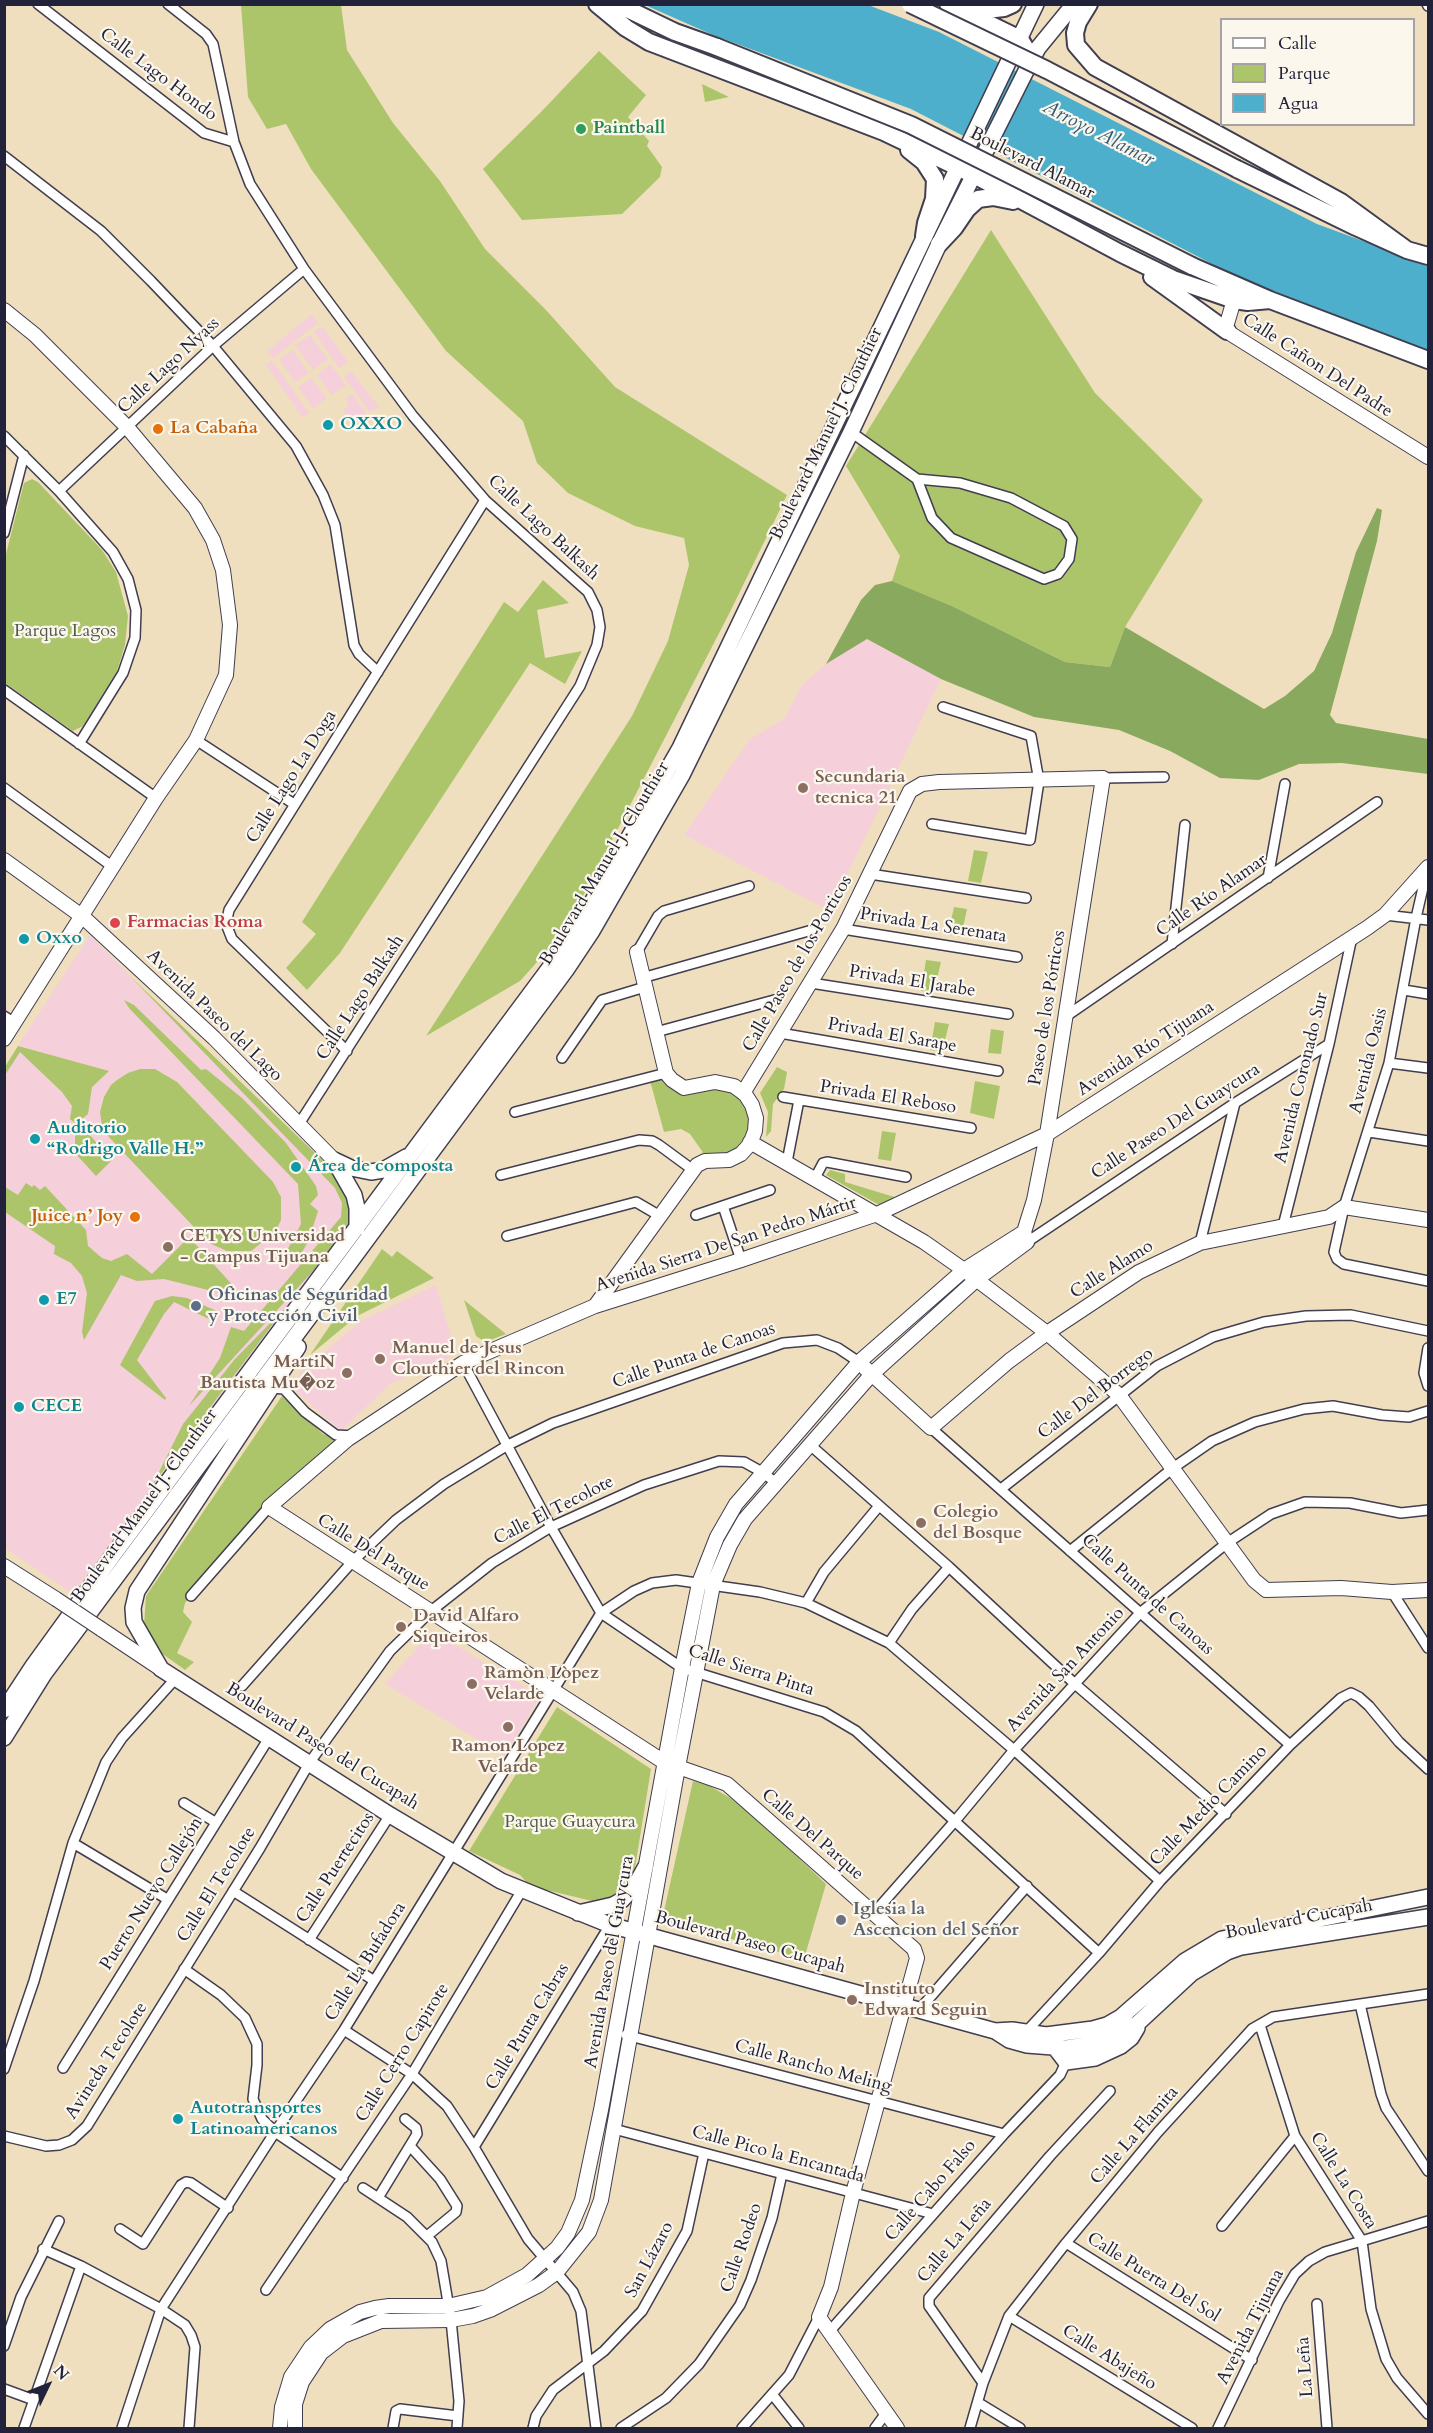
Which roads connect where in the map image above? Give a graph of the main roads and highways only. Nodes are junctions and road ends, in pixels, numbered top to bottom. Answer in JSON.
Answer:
{"nodes":[{"id":1,"x":597,"y":4,"type":"edge"},
{"id":2,"x":617,"y":4,"type":"edge"},
{"id":3,"x":910,"y":4,"type":"edge"},
{"id":4,"x":948,"y":4,"type":"edge"},
{"id":5,"x":970,"y":4,"type":"edge"},
{"id":6,"x":1013,"y":4,"type":"edge"},
{"id":7,"x":1036,"y":4,"type":"edge"},
{"id":8,"x":1074,"y":4,"type":"edge"},
{"id":9,"x":1089,"y":4,"type":"edge"},
{"id":10,"x":1018,"y":41,"type":"junction"},
{"id":11,"x":1031,"y":60,"type":"junction"},
{"id":12,"x":884,"y":132,"type":"junction"},
{"id":13,"x":966,"y":171,"type":"junction"},
{"id":14,"x":1024,"y":201,"type":"junction"},
{"id":15,"x":924,"y":236,"type":"junction"},
{"id":16,"x":939,"y":243,"type":"junction"},
{"id":17,"x":1407,"y":250,"type":"junction"},
{"id":18,"x":1120,"y":253,"type":"junction"},
{"id":19,"x":1428,"y":256,"type":"edge"},
{"id":20,"x":1236,"y":292,"type":"junction"},
{"id":21,"x":1227,"y":331,"type":"road end"},
{"id":22,"x":1428,"y":360,"type":"edge"},
{"id":23,"x":413,"y":1151,"type":"junction"},
{"id":24,"x":357,"y":1228,"type":"junction"},
{"id":25,"x":351,"y":1261,"type":"junction"},
{"id":26,"x":4,"y":1710,"type":"edge"},
{"id":27,"x":4,"y":1738,"type":"edge"},
{"id":28,"x":645,"y":1868,"type":"road end"},
{"id":29,"x":1428,"y":1897,"type":"edge"},
{"id":30,"x":578,"y":1913,"type":"junction"},
{"id":31,"x":1426,"y":1915,"type":"edge"},
{"id":32,"x":641,"y":1934,"type":"joint"},
{"id":33,"x":1142,"y":2021,"type":"junction"},
{"id":34,"x":995,"y":2031,"type":"junction"},
{"id":35,"x":1056,"y":2049,"type":"junction"}],
"edges":[{"from":1,"to":12,"type":"highway"},
{"from":2,"to":20,"type":"highway","name":"Boulevard Alamar","bridge":true},
{"from":3,"to":17,"type":"highway","bridge":true},
{"from":4,"to":10,"type":"highway"},
{"from":5,"to":6,"type":"highway"},
{"from":7,"to":10,"type":"main road","name":"Boulevard Manuel J. Clouthier"},
{"from":8,"to":11,"type":"main road","name":"Boulevard Manuel J. Clouthier"},
{"from":9,"to":17,"type":"highway"},
{"from":10,"to":11,"type":"highway"},
{"from":10,"to":13,"type":"main road","name":"Boulevard Manuel J. Clouthier"},
{"from":11,"to":13,"type":"main road","name":"Boulevard Manuel J. Clouthier"},
{"from":12,"to":13,"type":"highway"},
{"from":12,"to":15,"type":"highway"},
{"from":13,"to":14,"type":"highway"},
{"from":13,"to":15,"type":"main road","name":"Boulevard Manuel J. Clouthier"},
{"from":13,"to":16,"type":"main road","name":"Boulevard Manuel J. Clouthier"},
{"from":14,"to":16,"type":"highway"},
{"from":14,"to":18,"type":"highway"},
{"from":15,"to":23,"type":"main road","name":"Boulevard Manuel J. Clouthier"},
{"from":16,"to":25,"type":"main road","name":"Boulevard Manuel J. Clouthier"},
{"from":17,"to":19,"type":"highway"},
{"from":18,"to":20,"type":"highway"},
{"from":18,"to":21,"type":"highway"},
{"from":20,"to":22,"type":"highway","name":"Boulevard Alamar"},
{"from":23,"to":24,"type":"main road","name":"Boulevard Manuel J. Clouthier"},
{"from":23,"to":24,"type":"main road"},
{"from":24,"to":26,"type":"main road","name":"Boulevard Manuel J. Clouthier"},
{"from":25,"to":27,"type":"main road","name":"Boulevard Manuel J. Clouthier"},
{"from":25,"to":30,"type":"main road","name":"Boulevard Paseo del Cucapah"},
{"from":28,"to":30,"type":"main road"},
{"from":29,"to":34,"type":"main road","name":"Boulevard Cucapah"},
{"from":30,"to":32,"type":"main road","name":"Boulevard Paseo del Cucapah"},
{"from":31,"to":33,"type":"main road","name":"Boulevard Cucapah"},
{"from":32,"to":34,"type":"main road","name":"Boulevard Paseo Cucapah"},
{"from":33,"to":35,"type":"main road","name":"Boulevard Cucapah"},
{"from":33,"to":35,"type":"main road"},
{"from":34,"to":35,"type":"main road","name":"Boulevard Cucapah"}]}
